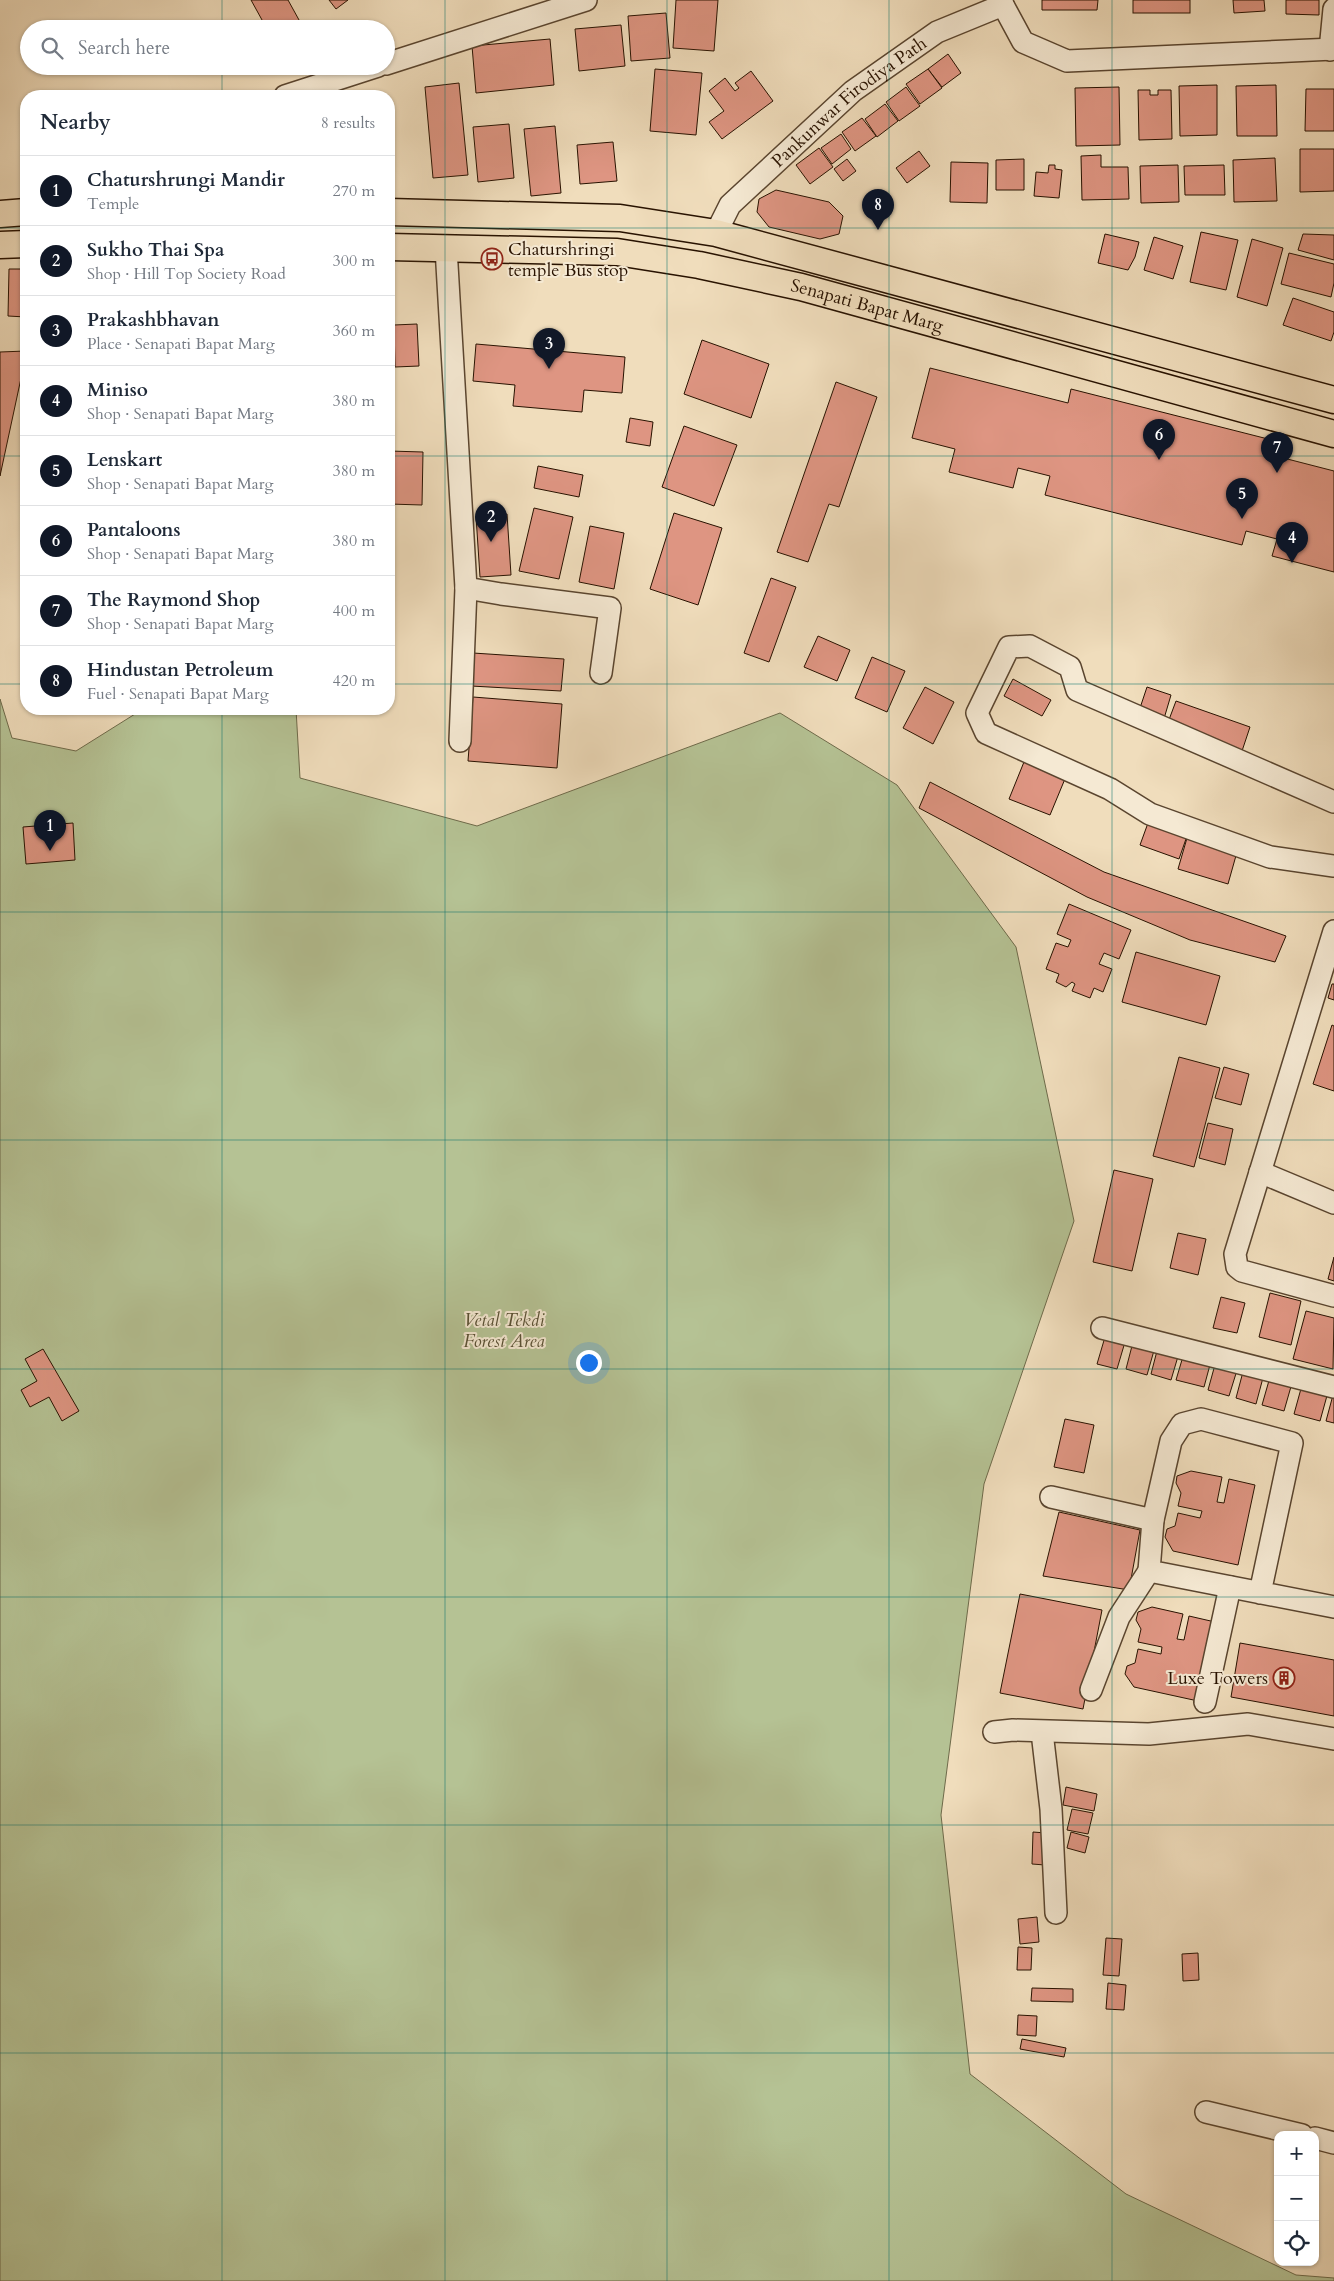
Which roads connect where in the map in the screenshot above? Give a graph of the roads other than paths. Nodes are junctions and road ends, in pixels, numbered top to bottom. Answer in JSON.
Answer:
{"nodes":[{"id":1,"x":586,"y":0,"type":"edge"},
{"id":2,"x":1004,"y":3,"type":"edge"},
{"id":3,"x":1334,"y":9,"type":"edge"},
{"id":4,"x":1332,"y":50,"type":"edge"},
{"id":5,"x":395,"y":61,"type":"edge"},
{"id":6,"x":350,"y":75,"type":"edge"},
{"id":7,"x":303,"y":90,"type":"edge"},
{"id":8,"x":20,"y":212,"type":"edge"},
{"id":9,"x":395,"y":212,"type":"edge"},
{"id":10,"x":0,"y":214,"type":"edge"},
{"id":11,"x":716,"y":233,"type":"junction"},
{"id":12,"x":20,"y":244,"type":"edge"},
{"id":13,"x":0,"y":245,"type":"edge"},
{"id":14,"x":395,"y":247,"type":"edge"},
{"id":15,"x":446,"y":248,"type":"junction"},
{"id":16,"x":1334,"y":400,"type":"edge"},
{"id":17,"x":1334,"y":434,"type":"edge"},
{"id":18,"x":466,"y":588,"type":"junction"},
{"id":19,"x":601,"y":673,"type":"dead end"},
{"id":20,"x":460,"y":741,"type":"dead end"},
{"id":21,"x":1334,"y":802,"type":"edge"},
{"id":22,"x":1334,"y":866,"type":"edge"},
{"id":23,"x":1334,"y":931,"type":"edge"},
{"id":24,"x":1260,"y":1172,"type":"junction"},
{"id":25,"x":1334,"y":1203,"type":"edge"},
{"id":26,"x":1334,"y":1296,"type":"edge"},
{"id":27,"x":1102,"y":1328,"type":"dead end"},
{"id":28,"x":1334,"y":1387,"type":"edge"},
{"id":29,"x":1051,"y":1497,"type":"dead end"},
{"id":30,"x":1153,"y":1520,"type":"junction"},
{"id":31,"x":1149,"y":1571,"type":"junction"},
{"id":32,"x":1230,"y":1587,"type":"junction"},
{"id":33,"x":1260,"y":1593,"type":"junction"},
{"id":34,"x":1334,"y":1607,"type":"edge"},
{"id":35,"x":1091,"y":1690,"type":"dead end"},
{"id":36,"x":1205,"y":1702,"type":"dead end"},
{"id":37,"x":994,"y":1732,"type":"dead end"},
{"id":38,"x":1042,"y":1732,"type":"junction"},
{"id":39,"x":1334,"y":1739,"type":"edge"},
{"id":40,"x":1056,"y":1913,"type":"dead end"},
{"id":41,"x":1206,"y":2112,"type":"dead end"},
{"id":42,"x":1285,"y":2131,"type":"edge"},
{"id":43,"x":1319,"y":2139,"type":"edge"},
{"id":44,"x":1334,"y":2143,"type":"edge"}],
"edges":[{"from":1,"to":5,"type":"street"},
{"from":2,"to":4,"type":"street"},
{"from":2,"to":11,"type":"street","name":"Pankunwar Firodiya Path"},
{"from":3,"to":4,"type":"street"},
{"from":6,"to":7,"type":"street"},
{"from":8,"to":10,"type":"main road"},
{"from":9,"to":11,"type":"main road","name":"Senapati Bapat Marg"},
{"from":11,"to":16,"type":"main road","name":"Senapati Bapat Marg"},
{"from":12,"to":13,"type":"main road"},
{"from":14,"to":15,"type":"main road","name":"Senapati Bapat Marg"},
{"from":15,"to":17,"type":"main road","name":"Senapati Bapat Marg"},
{"from":15,"to":18,"type":"street"},
{"from":18,"to":19,"type":"street"},
{"from":18,"to":20,"type":"street"},
{"from":21,"to":22,"type":"street"},
{"from":23,"to":24,"type":"street"},
{"from":24,"to":25,"type":"street"},
{"from":24,"to":26,"type":"street"},
{"from":27,"to":28,"type":"street"},
{"from":29,"to":30,"type":"street"},
{"from":30,"to":31,"type":"street"},
{"from":30,"to":33,"type":"street"},
{"from":31,"to":32,"type":"street"},
{"from":31,"to":35,"type":"street"},
{"from":32,"to":33,"type":"street"},
{"from":32,"to":36,"type":"street"},
{"from":33,"to":34,"type":"street"},
{"from":37,"to":38,"type":"street"},
{"from":38,"to":39,"type":"street"},
{"from":38,"to":40,"type":"street"},
{"from":41,"to":42,"type":"street"},
{"from":43,"to":44,"type":"street"}]}
